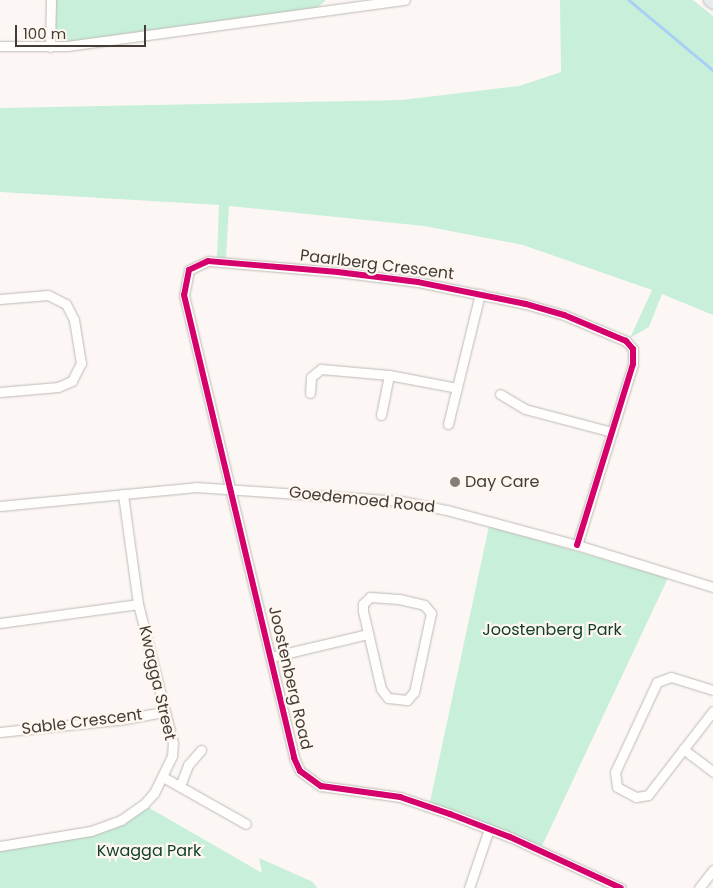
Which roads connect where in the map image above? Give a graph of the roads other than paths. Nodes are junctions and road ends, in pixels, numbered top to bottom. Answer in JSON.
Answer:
{"nodes":[{"id":1,"x":51,"y":0,"type":"edge"},
{"id":2,"x":330,"y":0,"type":"edge"},
{"id":3,"x":405,"y":0,"type":"edge"},
{"id":4,"x":710,"y":0,"type":"edge"},
{"id":5,"x":713,"y":3,"type":"edge"},
{"id":6,"x":331,"y":10,"type":"junction"},
{"id":7,"x":0,"y":46,"type":"edge"},
{"id":8,"x":50,"y":47,"type":"junction"},
{"id":9,"x":480,"y":294,"type":"junction"},
{"id":10,"x":0,"y":299,"type":"edge"},
{"id":11,"x":389,"y":375,"type":"junction"},
{"id":12,"x":457,"y":388,"type":"junction"},
{"id":13,"x":0,"y":392,"type":"edge"},
{"id":14,"x":310,"y":393,"type":"dead end"},
{"id":15,"x":500,"y":394,"type":"dead end"},
{"id":16,"x":381,"y":415,"type":"dead end"},
{"id":17,"x":448,"y":424,"type":"dead end"},
{"id":18,"x":612,"y":432,"type":"junction"},
{"id":19,"x":232,"y":488,"type":"junction"},
{"id":20,"x":123,"y":494,"type":"junction"},
{"id":21,"x":0,"y":506,"type":"edge"},
{"id":22,"x":577,"y":545,"type":"junction"},
{"id":23,"x":713,"y":587,"type":"edge"},
{"id":24,"x":138,"y":604,"type":"junction"},
{"id":25,"x":0,"y":623,"type":"edge"},
{"id":26,"x":368,"y":634,"type":"junction"},
{"id":27,"x":271,"y":657,"type":"junction"},
{"id":28,"x":713,"y":690,"type":"edge"},
{"id":29,"x":713,"y":710,"type":"edge"},
{"id":30,"x":163,"y":712,"type":"junction"},
{"id":31,"x":0,"y":732,"type":"edge"},
{"id":32,"x":683,"y":749,"type":"junction"},
{"id":33,"x":201,"y":750,"type":"dead end"},
{"id":34,"x":713,"y":772,"type":"edge"},
{"id":35,"x":163,"y":777,"type":"junction"},
{"id":36,"x":180,"y":786,"type":"junction"},
{"id":37,"x":246,"y":824,"type":"dead end"},
{"id":38,"x":489,"y":829,"type":"junction"},
{"id":39,"x":0,"y":846,"type":"edge"},
{"id":40,"x":713,"y":870,"type":"edge"},
{"id":41,"x":470,"y":888,"type":"edge"},
{"id":42,"x":621,"y":888,"type":"edge"},
{"id":43,"x":699,"y":888,"type":"edge"}],
"edges":[{"from":1,"to":8,"type":"street"},
{"from":2,"to":6,"type":"street"},
{"from":3,"to":6,"type":"street"},
{"from":4,"to":5,"type":"main road"},
{"from":6,"to":8,"type":"street"},
{"from":7,"to":8,"type":"street"},
{"from":9,"to":12,"type":"street"},
{"from":9,"to":18,"type":"street","name":"Paarlberg Crescent"},
{"from":9,"to":19,"type":"street","name":"Paarlberg Crescent"},
{"from":10,"to":13,"type":"street"},
{"from":11,"to":12,"type":"street"},
{"from":11,"to":14,"type":"street"},
{"from":11,"to":16,"type":"street"},
{"from":12,"to":17,"type":"street"},
{"from":15,"to":18,"type":"street"},
{"from":18,"to":22,"type":"street","name":"Paarlberg Crescent"},
{"from":19,"to":20,"type":"street","name":"Goedemoed Road"},
{"from":19,"to":22,"type":"street","name":"Goedemoed Road"},
{"from":19,"to":27,"type":"street","name":"Joostenberg Road"},
{"from":20,"to":21,"type":"street","name":"Goedemoed Road"},
{"from":20,"to":24,"type":"street","name":"Kwagga Street"},
{"from":22,"to":23,"type":"street","name":"Goedemoed Road"},
{"from":24,"to":25,"type":"street"},
{"from":24,"to":30,"type":"street","name":"Kwagga Street"},
{"from":26,"to":26,"type":"street"},
{"from":26,"to":27,"type":"street"},
{"from":27,"to":38,"type":"street","name":"Joostenberg Road"},
{"from":28,"to":32,"type":"street"},
{"from":29,"to":32,"type":"street"},
{"from":30,"to":31,"type":"street","name":"Sable Crescent"},
{"from":30,"to":35,"type":"street","name":"Kwagga Street"},
{"from":32,"to":34,"type":"street"},
{"from":33,"to":36,"type":"street"},
{"from":35,"to":36,"type":"street"},
{"from":35,"to":39,"type":"street","name":"Kwagga Street"},
{"from":36,"to":37,"type":"street"},
{"from":38,"to":41,"type":"street"},
{"from":38,"to":42,"type":"street","name":"Joostenberg Road"},
{"from":40,"to":43,"type":"street"}]}
